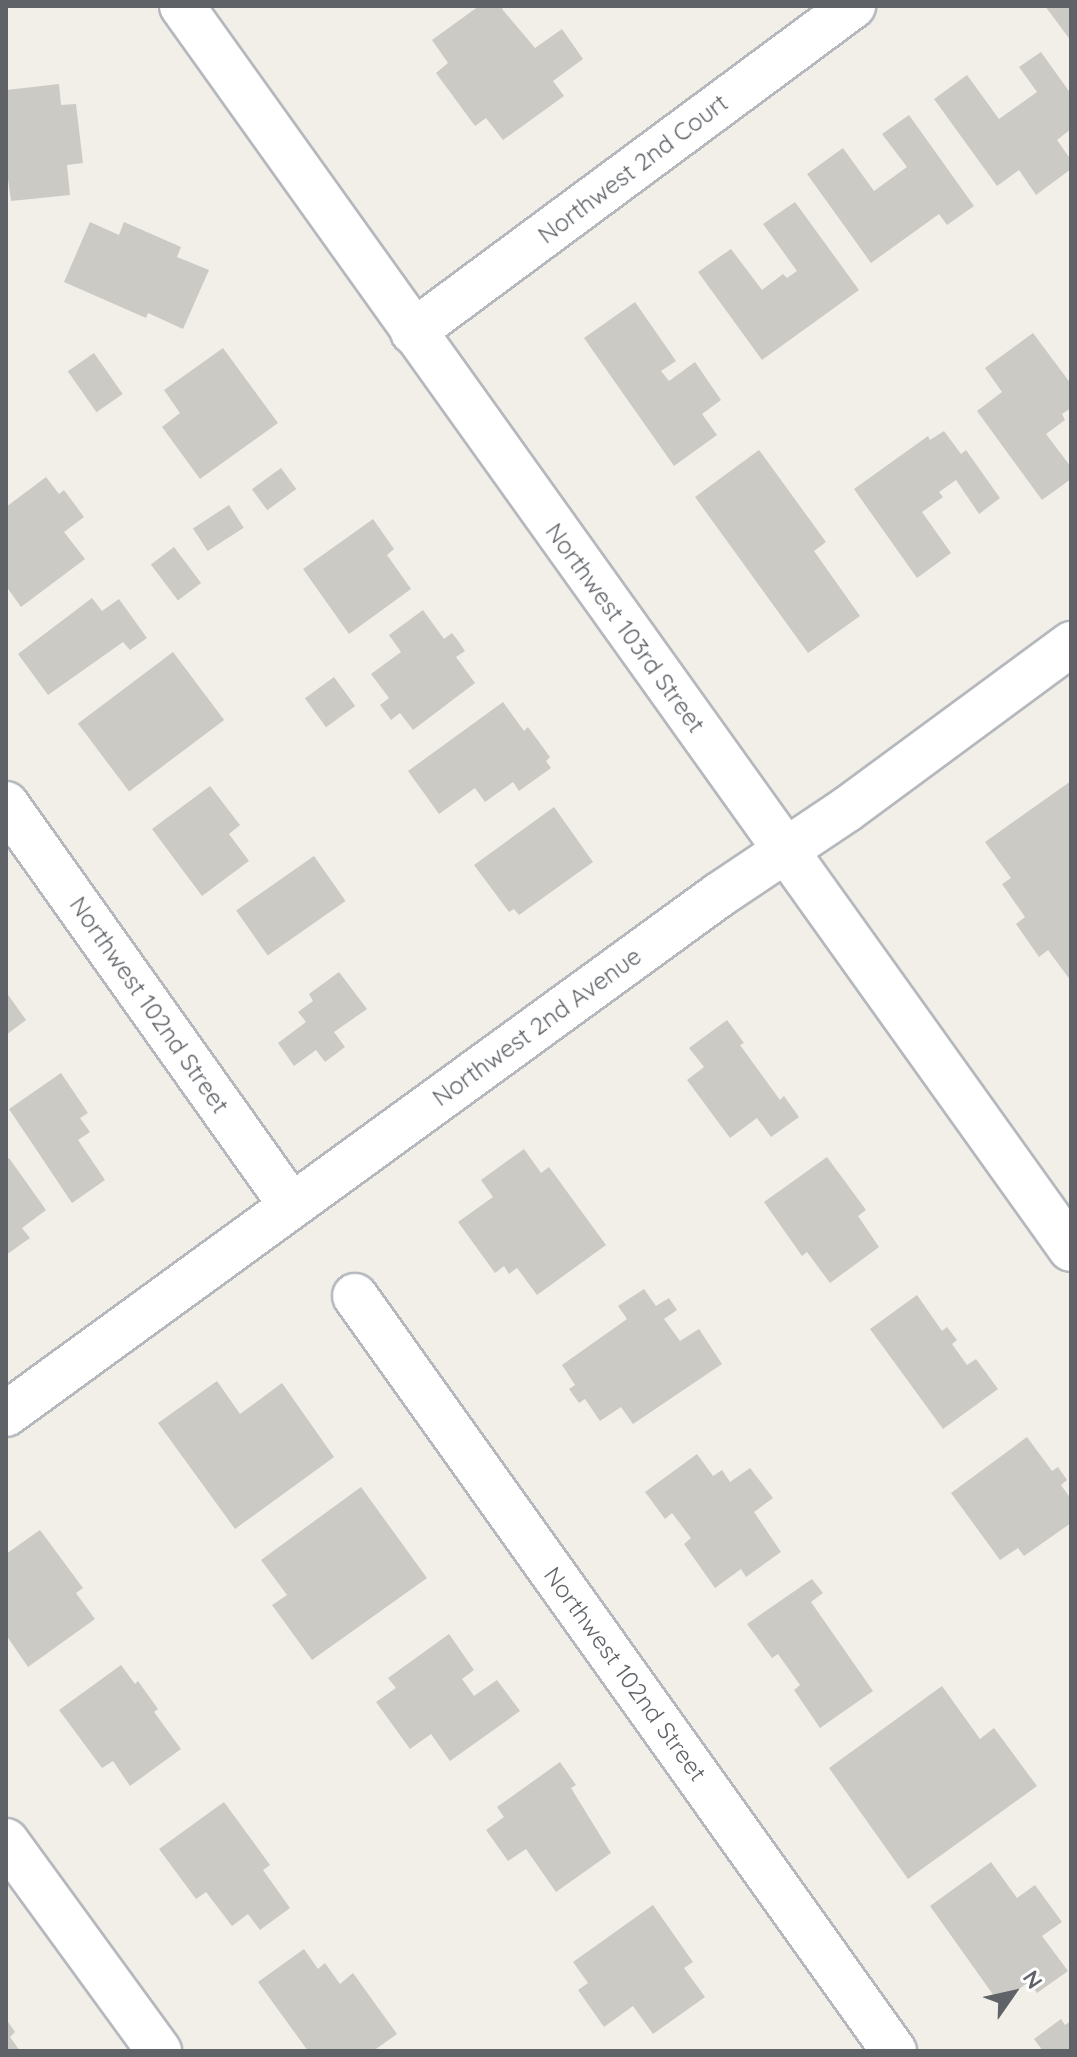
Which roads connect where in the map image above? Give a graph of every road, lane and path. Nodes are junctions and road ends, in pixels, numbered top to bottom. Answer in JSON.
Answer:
{"nodes":[{"id":1,"x":182,"y":6,"type":"edge"},
{"id":2,"x":853,"y":6,"type":"edge"},
{"id":3,"x":413,"y":332,"type":"junction"},
{"id":4,"x":1071,"y":644,"type":"edge"},
{"id":5,"x":6,"y":804,"type":"edge"},
{"id":6,"x":785,"y":851,"type":"junction"},
{"id":7,"x":292,"y":1206,"type":"junction"},
{"id":8,"x":1071,"y":1249,"type":"edge"},
{"id":9,"x":355,"y":1296,"type":"dead end"},
{"id":10,"x":6,"y":1414,"type":"edge"},
{"id":11,"x":6,"y":1841,"type":"edge"},
{"id":12,"x":159,"y":2051,"type":"edge"},
{"id":13,"x":894,"y":2051,"type":"edge"}],
"edges":[{"from":1,"to":3,"type":"street","name":"Northwest 103rd Street"},
{"from":2,"to":3,"type":"street","name":"Northwest 2nd Court"},
{"from":3,"to":6,"type":"street","name":"Northwest 103rd Street"},
{"from":4,"to":6,"type":"street","name":"Northwest 2nd Avenue"},
{"from":5,"to":7,"type":"street","name":"Northwest 102nd Street"},
{"from":6,"to":7,"type":"street","name":"Northwest 2nd Avenue"},
{"from":6,"to":8,"type":"street","name":"Northwest 103rd Street"},
{"from":7,"to":10,"type":"street","name":"Northwest 2nd Avenue"},
{"from":9,"to":13,"type":"street","name":"Northwest 102nd Street"},
{"from":11,"to":12,"type":"street"}]}
